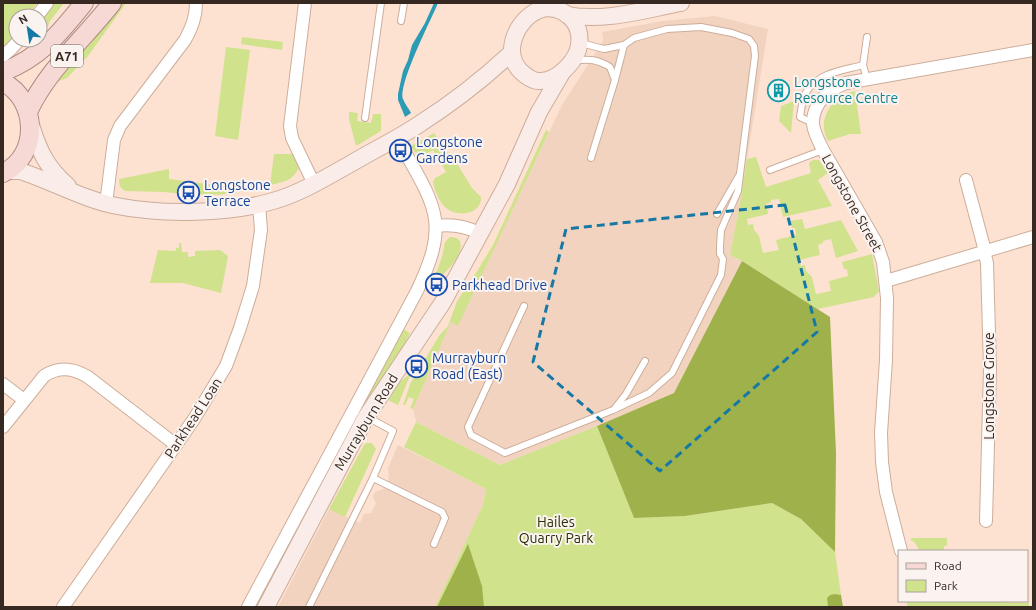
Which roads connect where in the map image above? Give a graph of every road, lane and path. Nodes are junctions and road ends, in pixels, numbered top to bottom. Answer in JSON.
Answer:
{"nodes":[{"id":1,"x":84,"y":3,"type":"edge"},
{"id":2,"x":112,"y":3,"type":"edge"},
{"id":3,"x":196,"y":3,"type":"edge"},
{"id":4,"x":305,"y":3,"type":"edge"},
{"id":5,"x":381,"y":3,"type":"edge"},
{"id":6,"x":404,"y":3,"type":"edge"},
{"id":7,"x":681,"y":3,"type":"edge"},
{"id":8,"x":534,"y":7,"type":"edge"},
{"id":9,"x":567,"y":14,"type":"junction"},
{"id":10,"x":605,"y":18,"type":"junction"},
{"id":11,"x":401,"y":21,"type":"dead end"},
{"id":12,"x":867,"y":37,"type":"dead end"},
{"id":13,"x":579,"y":40,"type":"junction"},
{"id":14,"x":624,"y":45,"type":"junction"},
{"id":15,"x":12,"y":48,"type":"edge"},
{"id":16,"x":1033,"y":50,"type":"edge"},
{"id":17,"x":511,"y":53,"type":"junction"},
{"id":18,"x":3,"y":56,"type":"edge"},
{"id":19,"x":863,"y":65,"type":"junction"},
{"id":20,"x":567,"y":66,"type":"junction"},
{"id":21,"x":3,"y":72,"type":"edge"},
{"id":22,"x":522,"y":73,"type":"junction"},
{"id":23,"x":482,"y":79,"type":"junction"},
{"id":24,"x":867,"y":79,"type":"junction"},
{"id":25,"x":615,"y":80,"type":"junction"},
{"id":26,"x":539,"y":81,"type":"junction"},
{"id":27,"x":3,"y":82,"type":"edge"},
{"id":28,"x":539,"y":112,"type":"junction"},
{"id":29,"x":29,"y":118,"type":"junction"},
{"id":30,"x":365,"y":118,"type":"dead end"},
{"id":31,"x":813,"y":123,"type":"junction"},
{"id":32,"x":823,"y":150,"type":"junction"},
{"id":33,"x":406,"y":154,"type":"dead end"},
{"id":34,"x":591,"y":158,"type":"dead end"},
{"id":35,"x":770,"y":170,"type":"dead end"},
{"id":36,"x":5,"y":172,"type":"edge"},
{"id":37,"x":740,"y":174,"type":"junction"},
{"id":38,"x":966,"y":180,"type":"dead end"},
{"id":39,"x":314,"y":184,"type":"junction"},
{"id":40,"x":75,"y":192,"type":"junction"},
{"id":41,"x":106,"y":204,"type":"junction"},
{"id":42,"x":259,"y":205,"type":"junction"},
{"id":43,"x":717,"y":214,"type":"dead end"},
{"id":44,"x":436,"y":226,"type":"junction"},
{"id":45,"x":480,"y":233,"type":"junction"},
{"id":46,"x":1033,"y":237,"type":"edge"},
{"id":47,"x":984,"y":251,"type":"junction"},
{"id":48,"x":886,"y":281,"type":"junction"},
{"id":49,"x":524,"y":306,"type":"dead end"},
{"id":50,"x":644,"y":360,"type":"dead end"},
{"id":51,"x":3,"y":384,"type":"edge"},
{"id":52,"x":24,"y":400,"type":"junction"},
{"id":53,"x":613,"y":410,"type":"junction"},
{"id":54,"x":366,"y":417,"type":"junction"},
{"id":55,"x":3,"y":428,"type":"edge"},
{"id":56,"x":176,"y":445,"type":"junction"},
{"id":57,"x":373,"y":478,"type":"junction"},
{"id":58,"x":986,"y":521,"type":"dead end"},
{"id":59,"x":434,"y":544,"type":"dead end"},
{"id":60,"x":901,"y":550,"type":"edge"},
{"id":61,"x":63,"y":607,"type":"edge"},
{"id":62,"x":248,"y":607,"type":"edge"},
{"id":63,"x":266,"y":607,"type":"edge"},
{"id":64,"x":309,"y":607,"type":"edge"}],
"edges":[{"from":1,"to":21,"type":"main road","number":"A71"},
{"from":2,"to":29,"type":"main road","number":"A71"},
{"from":3,"to":41,"type":"street"},
{"from":4,"to":39,"type":"street"},
{"from":5,"to":30,"type":"lane"},
{"from":6,"to":11,"type":"lane"},
{"from":7,"to":10,"type":"street"},
{"from":8,"to":9,"type":"street"},
{"from":8,"to":17,"type":"street"},
{"from":9,"to":10,"type":"street"},
{"from":9,"to":13,"type":"street"},
{"from":10,"to":13,"type":"street"},
{"from":12,"to":19,"type":"lane"},
{"from":13,"to":14,"type":"lane"},
{"from":13,"to":20,"type":"street"},
{"from":14,"to":25,"type":"lane"},
{"from":14,"to":37,"type":"lane"},
{"from":15,"to":18,"type":"street"},
{"from":16,"to":24,"type":"street"},
{"from":17,"to":22,"type":"street"},
{"from":17,"to":23,"type":"street"},
{"from":19,"to":24,"type":"lane"},
{"from":19,"to":31,"type":"lane"},
{"from":20,"to":25,"type":"lane"},
{"from":20,"to":26,"type":"street"},
{"from":20,"to":28,"type":"street","name":"Murrayburn Road"},
{"from":22,"to":23,"type":"street"},
{"from":22,"to":26,"type":"street"},
{"from":23,"to":39,"type":"street"},
{"from":24,"to":31,"type":"street"},
{"from":25,"to":34,"type":"lane"},
{"from":26,"to":28,"type":"street","name":"Murrayburn Road"},
{"from":27,"to":29,"type":"main road"},
{"from":28,"to":45,"type":"street","name":"Murrayburn Road"},
{"from":29,"to":36,"type":"main road","number":"A71"},
{"from":29,"to":40,"type":"street"},
{"from":31,"to":32,"type":"street","name":"Longstone Street"},
{"from":32,"to":35,"type":"lane"},
{"from":32,"to":48,"type":"street","name":"Longstone Street"},
{"from":33,"to":44,"type":"street"},
{"from":36,"to":40,"type":"street"},
{"from":37,"to":43,"type":"lane"},
{"from":37,"to":53,"type":"lane"},
{"from":38,"to":47,"type":"street","name":"Longstone Grove"},
{"from":39,"to":42,"type":"street"},
{"from":40,"to":41,"type":"street"},
{"from":41,"to":42,"type":"street"},
{"from":42,"to":56,"type":"street","name":"Parkhead Loan"},
{"from":44,"to":45,"type":"street"},
{"from":44,"to":62,"type":"street"},
{"from":45,"to":54,"type":"street","name":"Murrayburn Road"},
{"from":46,"to":47,"type":"street"},
{"from":47,"to":48,"type":"street"},
{"from":47,"to":58,"type":"street","name":"Longstone Grove"},
{"from":48,"to":60,"type":"street","name":"Longstone Street"},
{"from":49,"to":53,"type":"lane"},
{"from":50,"to":53,"type":"lane"},
{"from":51,"to":52,"type":"street"},
{"from":52,"to":55,"type":"street"},
{"from":52,"to":56,"type":"street"},
{"from":54,"to":57,"type":"lane"},
{"from":54,"to":63,"type":"street","name":"Murrayburn Road"},
{"from":56,"to":61,"type":"street","name":"Parkhead Loan"},
{"from":57,"to":59,"type":"lane"},
{"from":57,"to":64,"type":"lane"}]}
